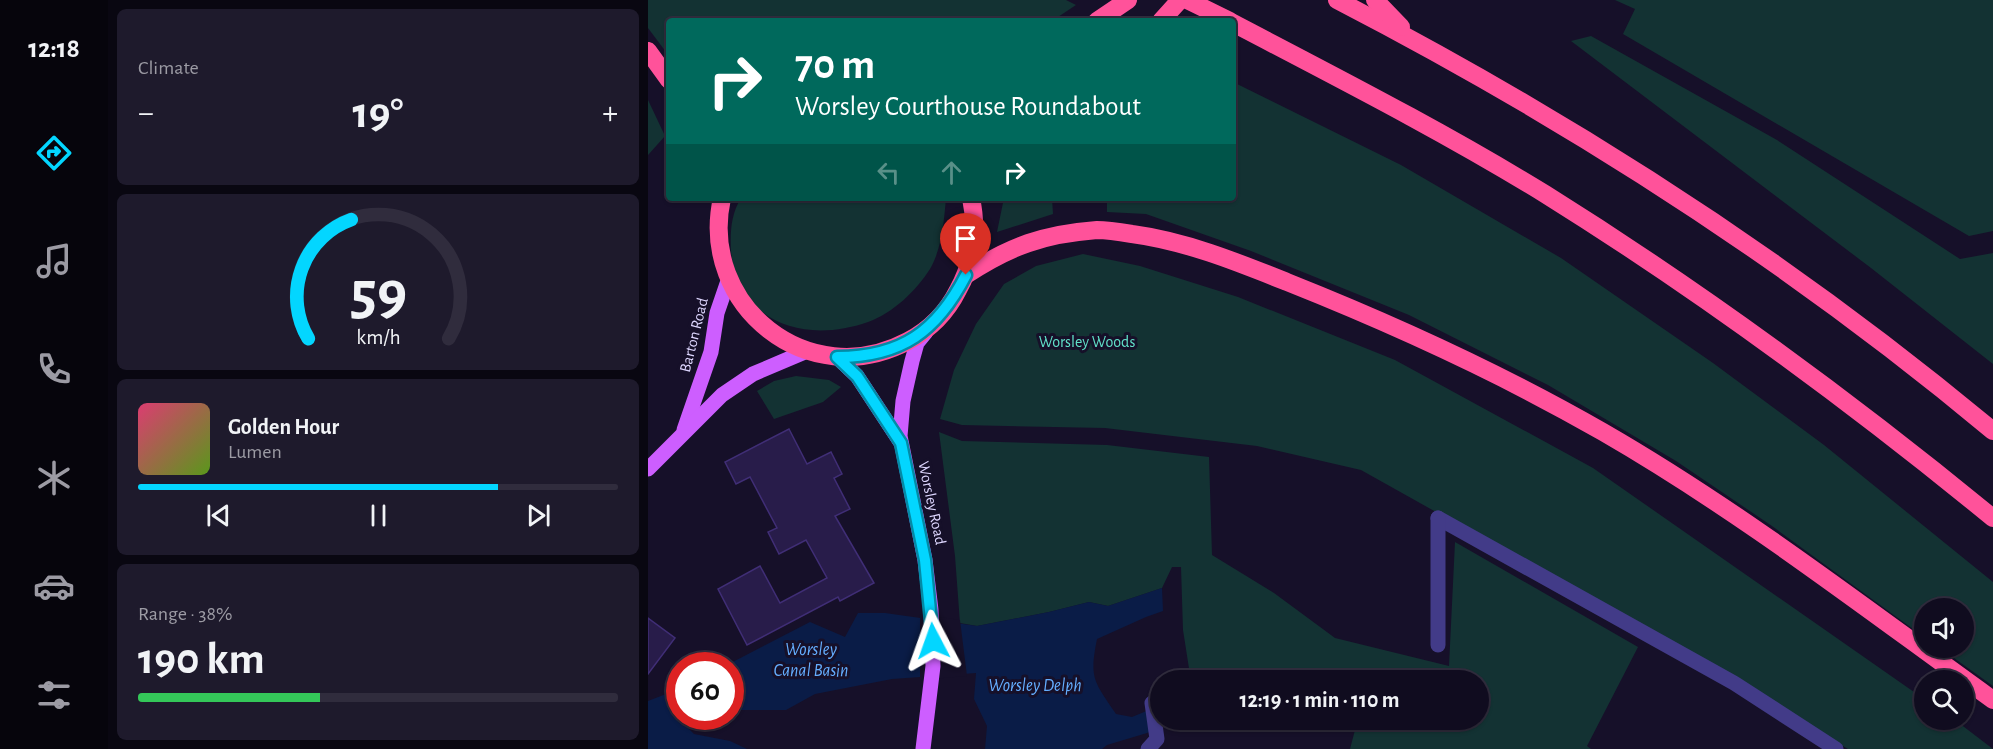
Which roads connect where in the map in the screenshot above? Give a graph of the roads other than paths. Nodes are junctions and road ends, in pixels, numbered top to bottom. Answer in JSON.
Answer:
{"nodes":[{"id":1,"x":1128,"y":0,"type":"edge"},
{"id":2,"x":1180,"y":0,"type":"edge"},
{"id":3,"x":1187,"y":0,"type":"edge"},
{"id":4,"x":1337,"y":0,"type":"edge"},
{"id":5,"x":1375,"y":0,"type":"edge"},
{"id":6,"x":1101,"y":18,"type":"edge"},
{"id":7,"x":1164,"y":18,"type":"edge"},
{"id":8,"x":1224,"y":18,"type":"edge"},
{"id":9,"x":1236,"y":25,"type":"edge"},
{"id":10,"x":1412,"y":39,"type":"junction"},
{"id":11,"x":648,"y":51,"type":"edge"},
{"id":12,"x":666,"y":76,"type":"edge"},
{"id":13,"x":714,"y":201,"type":"edge"},
{"id":14,"x":722,"y":201,"type":"edge"},
{"id":15,"x":971,"y":201,"type":"edge"},
{"id":16,"x":984,"y":201,"type":"edge"},
{"id":17,"x":974,"y":218,"type":"junction"},
{"id":18,"x":719,"y":242,"type":"junction"},
{"id":19,"x":966,"y":275,"type":"junction"},
{"id":20,"x":729,"y":278,"type":"junction"},
{"id":21,"x":932,"y":325,"type":"junction"},
{"id":22,"x":807,"y":351,"type":"junction"},
{"id":23,"x":837,"y":357,"type":"junction"},
{"id":24,"x":1993,"y":430,"type":"edge"},
{"id":25,"x":682,"y":435,"type":"junction"},
{"id":26,"x":901,"y":443,"type":"junction"},
{"id":27,"x":648,"y":469,"type":"edge"},
{"id":28,"x":1993,"y":518,"type":"edge"},
{"id":29,"x":1438,"y":645,"type":"dead end"},
{"id":30,"x":1993,"y":700,"type":"edge"},
{"id":31,"x":923,"y":749,"type":"edge"},
{"id":32,"x":1836,"y":749,"type":"edge"}],
"edges":[{"from":1,"to":6,"type":"highway"},
{"from":2,"to":7,"type":"highway"},
{"from":3,"to":8,"type":"highway"},
{"from":4,"to":10,"type":"highway"},
{"from":5,"to":10,"type":"highway"},
{"from":9,"to":28,"type":"highway"},
{"from":10,"to":24,"type":"highway"},
{"from":11,"to":12,"type":"highway"},
{"from":13,"to":18,"type":"highway"},
{"from":14,"to":18,"type":"highway"},
{"from":15,"to":17,"type":"highway"},
{"from":16,"to":17,"type":"highway"},
{"from":17,"to":19,"type":"highway"},
{"from":18,"to":20,"type":"highway"},
{"from":19,"to":21,"type":"highway"},
{"from":19,"to":30,"type":"highway"},
{"from":20,"to":22,"type":"highway"},
{"from":20,"to":25,"type":"main road","name":"Barton Road"},
{"from":21,"to":23,"type":"highway"},
{"from":21,"to":26,"type":"main road","name":"Worsley Road"},
{"from":22,"to":23,"type":"highway"},
{"from":22,"to":25,"type":"main road","name":"Barton Road"},
{"from":23,"to":26,"type":"main road","name":"Worsley Road"},
{"from":25,"to":27,"type":"main road","name":"Barton Road"},
{"from":26,"to":31,"type":"main road","name":"Worsley Road"},
{"from":29,"to":32,"type":"street"}]}
